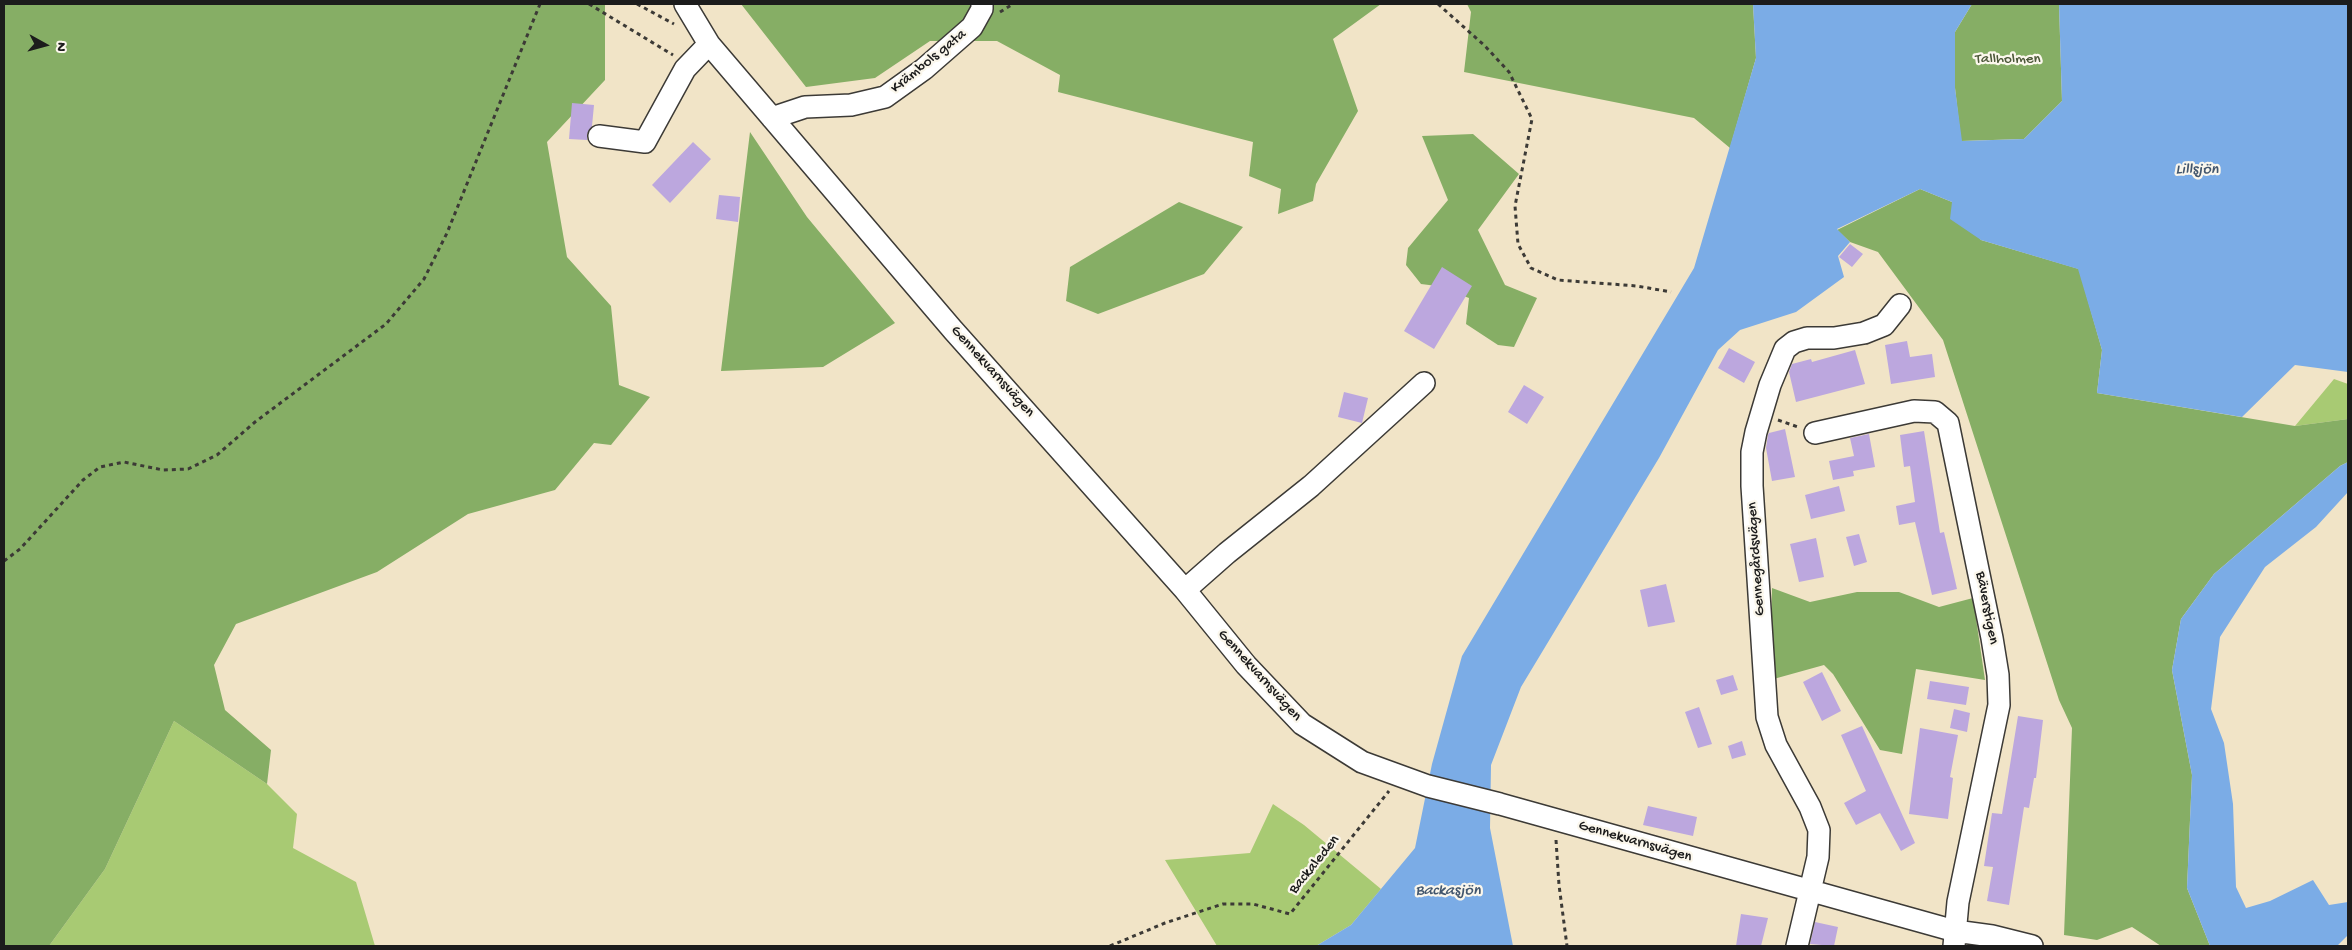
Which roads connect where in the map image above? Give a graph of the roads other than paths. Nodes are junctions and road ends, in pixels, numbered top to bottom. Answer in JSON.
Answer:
{"nodes":[{"id":1,"x":685,"y":4,"type":"edge"},
{"id":2,"x":982,"y":4,"type":"edge"},
{"id":3,"x":709,"y":44,"type":"junction"},
{"id":4,"x":772,"y":118,"type":"junction"},
{"id":5,"x":599,"y":136,"type":"dead end"},
{"id":6,"x":1900,"y":305,"type":"dead end"},
{"id":7,"x":1424,"y":383,"type":"dead end"},
{"id":8,"x":1816,"y":433,"type":"road end"},
{"id":9,"x":1185,"y":590,"type":"junction"},
{"id":10,"x":1810,"y":891,"type":"junction"},
{"id":11,"x":1954,"y":938,"type":"edge"},
{"id":12,"x":1797,"y":946,"type":"edge"},
{"id":13,"x":2032,"y":946,"type":"edge"}],
"edges":[{"from":1,"to":3,"type":"street","name":"Gennekvarnsvägen"},
{"from":2,"to":4,"type":"street","name":"Krämbols gata"},
{"from":3,"to":4,"type":"street","name":"Gennekvarnsvägen"},
{"from":3,"to":5,"type":"street"},
{"from":4,"to":9,"type":"street","name":"Gennekvarnsvägen"},
{"from":6,"to":10,"type":"street","name":"Gennegårdsvägen"},
{"from":7,"to":9,"type":"street"},
{"from":8,"to":11,"type":"street","name":"Bäverstigen"},
{"from":9,"to":10,"type":"street","name":"Gennekvarnsvägen"},
{"from":10,"to":11,"type":"street","name":"Gennekvarnsvägen"},
{"from":10,"to":12,"type":"street","name":"Gennegårdsvägen"},
{"from":11,"to":13,"type":"street","name":"Gennekvarnsvägen"}]}
